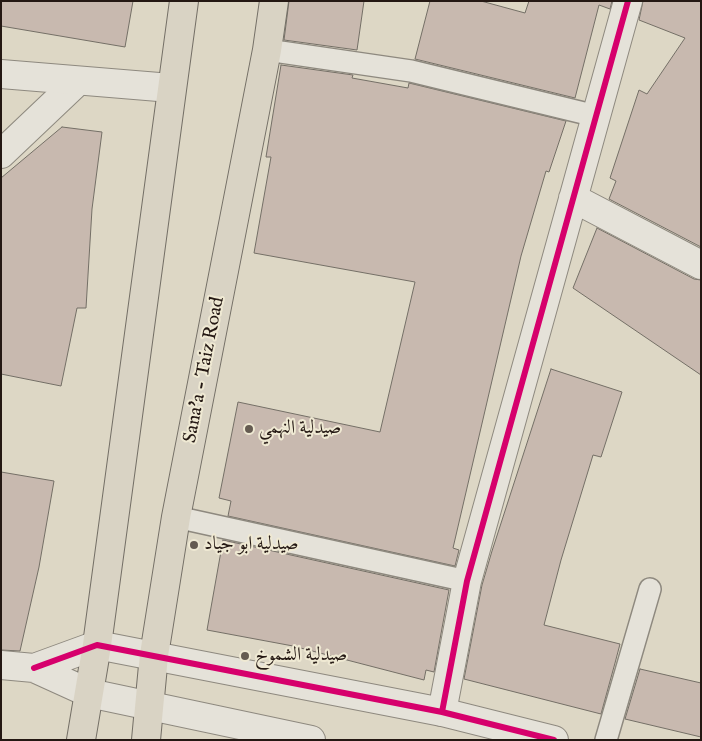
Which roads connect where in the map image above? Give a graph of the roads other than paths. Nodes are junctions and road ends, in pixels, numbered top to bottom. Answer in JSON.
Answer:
{"nodes":[{"id":1,"x":184,"y":1,"type":"edge"},
{"id":2,"x":274,"y":1,"type":"edge"},
{"id":3,"x":628,"y":1,"type":"edge"},
{"id":4,"x":267,"y":50,"type":"junction"},
{"id":5,"x":1,"y":74,"type":"edge"},
{"id":6,"x":78,"y":80,"type":"junction"},
{"id":7,"x":171,"y":88,"type":"junction"},
{"id":8,"x":596,"y":116,"type":"junction"},
{"id":9,"x":1,"y":154,"type":"edge"},
{"id":10,"x":573,"y":198,"type":"junction"},
{"id":11,"x":701,"y":265,"type":"edge"},
{"id":12,"x":176,"y":517,"type":"junction"},
{"id":13,"x":467,"y":581,"type":"junction"},
{"id":14,"x":650,"y":589,"type":"dead end"},
{"id":15,"x":97,"y":645,"type":"junction"},
{"id":16,"x":154,"y":655,"type":"junction"},
{"id":17,"x":1,"y":665,"type":"edge"},
{"id":18,"x":34,"y":668,"type":"junction"},
{"id":19,"x":89,"y":693,"type":"junction"},
{"id":20,"x":150,"y":706,"type":"junction"},
{"id":21,"x":442,"y":712,"type":"junction"},
{"id":22,"x":81,"y":740,"type":"edge"},
{"id":23,"x":146,"y":740,"type":"edge"},
{"id":24,"x":311,"y":740,"type":"edge"},
{"id":25,"x":554,"y":740,"type":"edge"},
{"id":26,"x":606,"y":740,"type":"edge"}],
"edges":[{"from":1,"to":7,"type":"highway"},
{"from":2,"to":4,"type":"highway","name":"Sana'a - Taiz Road"},
{"from":3,"to":8,"type":"street"},
{"from":4,"to":8,"type":"lane"},
{"from":4,"to":12,"type":"highway","name":"Sana'a - Taiz Road"},
{"from":5,"to":6,"type":"street"},
{"from":6,"to":7,"type":"street"},
{"from":6,"to":9,"type":"street"},
{"from":7,"to":15,"type":"highway"},
{"from":8,"to":10,"type":"street"},
{"from":10,"to":11,"type":"street"},
{"from":10,"to":13,"type":"street"},
{"from":12,"to":13,"type":"lane"},
{"from":12,"to":16,"type":"highway","name":"Sana'a - Taiz Road"},
{"from":13,"to":21,"type":"street"},
{"from":14,"to":26,"type":"lane"},
{"from":15,"to":16,"type":"street"},
{"from":15,"to":18,"type":"street"},
{"from":15,"to":19,"type":"highway"},
{"from":16,"to":20,"type":"highway","name":"Sana'a - Taiz Road"},
{"from":16,"to":21,"type":"street"},
{"from":17,"to":18,"type":"street"},
{"from":18,"to":19,"type":"street"},
{"from":19,"to":20,"type":"street"},
{"from":19,"to":22,"type":"highway"},
{"from":20,"to":23,"type":"highway","name":"Sana'a - Taiz Road"},
{"from":20,"to":24,"type":"street"},
{"from":21,"to":25,"type":"street"}]}
